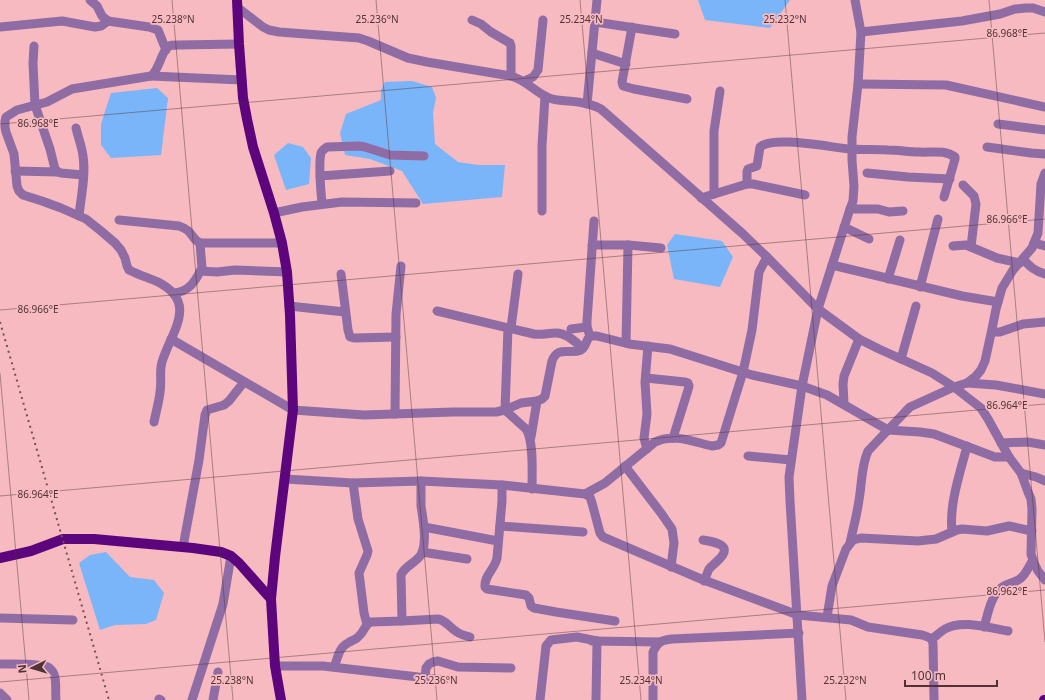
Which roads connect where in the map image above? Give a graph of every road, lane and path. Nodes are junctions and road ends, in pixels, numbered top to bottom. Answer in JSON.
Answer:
{"nodes":[{"id":1,"x":90,"y":0,"type":"edge"},
{"id":2,"x":597,"y":0,"type":"edge"},
{"id":3,"x":855,"y":0,"type":"edge"},
{"id":4,"x":237,"y":4,"type":"edge"},
{"id":5,"x":1045,"y":12,"type":"edge"},
{"id":6,"x":472,"y":20,"type":"dead end"},
{"id":7,"x":543,"y":20,"type":"dead end"},
{"id":8,"x":108,"y":21,"type":"junction"},
{"id":9,"x":595,"y":22,"type":"junction"},
{"id":10,"x":0,"y":27,"type":"edge"},
{"id":11,"x":632,"y":28,"type":"junction"},
{"id":12,"x":861,"y":32,"type":"junction"},
{"id":13,"x":674,"y":34,"type":"dead end"},
{"id":14,"x":239,"y":44,"type":"junction"},
{"id":15,"x":34,"y":46,"type":"dead end"},
{"id":16,"x":166,"y":50,"type":"junction"},
{"id":17,"x":592,"y":53,"type":"junction"},
{"id":18,"x":626,"y":64,"type":"junction"},
{"id":19,"x":151,"y":76,"type":"junction"},
{"id":20,"x":511,"y":76,"type":"junction"},
{"id":21,"x":242,"y":80,"type":"junction"},
{"id":22,"x":524,"y":81,"type":"junction"},
{"id":23,"x":858,"y":84,"type":"junction"},
{"id":24,"x":720,"y":91,"type":"dead end"},
{"id":25,"x":545,"y":96,"type":"junction"},
{"id":26,"x":687,"y":99,"type":"dead end"},
{"id":27,"x":587,"y":104,"type":"junction"},
{"id":28,"x":35,"y":105,"type":"junction"},
{"id":29,"x":1045,"y":107,"type":"edge"},
{"id":30,"x":3,"y":117,"type":"edge"},
{"id":31,"x":998,"y":124,"type":"dead end"},
{"id":32,"x":76,"y":128,"type":"dead end"},
{"id":33,"x":1045,"y":130,"type":"edge"},
{"id":34,"x":987,"y":147,"type":"dead end"},
{"id":35,"x":852,"y":149,"type":"junction"},
{"id":36,"x":1045,"y":154,"type":"edge"},
{"id":37,"x":424,"y":156,"type":"dead end"},
{"id":38,"x":15,"y":171,"type":"junction"},
{"id":39,"x":390,"y":171,"type":"dead end"},
{"id":40,"x":58,"y":172,"type":"junction"},
{"id":41,"x":867,"y":173,"type":"dead end"},
{"id":42,"x":1045,"y":173,"type":"edge"},
{"id":43,"x":83,"y":175,"type":"junction"},
{"id":44,"x":320,"y":176,"type":"junction"},
{"id":45,"x":950,"y":179,"type":"junction"},
{"id":46,"x":747,"y":184,"type":"junction"},
{"id":47,"x":963,"y":185,"type":"dead end"},
{"id":48,"x":1043,"y":185,"type":"edge"},
{"id":49,"x":714,"y":194,"type":"junction"},
{"id":50,"x":805,"y":195,"type":"dead end"},
{"id":51,"x":701,"y":198,"type":"junction"},
{"id":52,"x":944,"y":198,"type":"dead end"},
{"id":53,"x":416,"y":203,"type":"dead end"},
{"id":54,"x":322,"y":204,"type":"junction"},
{"id":55,"x":850,"y":209,"type":"junction"},
{"id":56,"x":542,"y":211,"type":"dead end"},
{"id":57,"x":903,"y":211,"type":"dead end"},
{"id":58,"x":274,"y":213,"type":"junction"},
{"id":59,"x":79,"y":216,"type":"junction"},
{"id":60,"x":938,"y":219,"type":"dead end"},
{"id":61,"x":119,"y":220,"type":"dead end"},
{"id":62,"x":594,"y":221,"type":"dead end"},
{"id":63,"x":844,"y":227,"type":"junction"},
{"id":64,"x":869,"y":239,"type":"dead end"},
{"id":65,"x":900,"y":240,"type":"dead end"},
{"id":66,"x":200,"y":243,"type":"junction"},
{"id":67,"x":282,"y":243,"type":"junction"},
{"id":68,"x":1034,"y":243,"type":"junction"},
{"id":69,"x":628,"y":245,"type":"junction"},
{"id":70,"x":592,"y":246,"type":"junction"},
{"id":71,"x":953,"y":246,"type":"dead end"},
{"id":72,"x":1045,"y":246,"type":"edge"},
{"id":73,"x":971,"y":247,"type":"junction"},
{"id":74,"x":661,"y":248,"type":"dead end"},
{"id":75,"x":767,"y":257,"type":"junction"},
{"id":76,"x":1021,"y":261,"type":"junction"},
{"id":77,"x":832,"y":265,"type":"junction"},
{"id":78,"x":401,"y":266,"type":"dead end"},
{"id":79,"x":200,"y":272,"type":"junction"},
{"id":80,"x":287,"y":272,"type":"junction"},
{"id":81,"x":341,"y":274,"type":"dead end"},
{"id":82,"x":518,"y":274,"type":"dead end"},
{"id":83,"x":1045,"y":274,"type":"edge"},
{"id":84,"x":888,"y":279,"type":"junction"},
{"id":85,"x":920,"y":287,"type":"junction"},
{"id":86,"x":172,"y":293,"type":"junction"},
{"id":87,"x":998,"y":302,"type":"junction"},
{"id":88,"x":289,"y":306,"type":"junction"},
{"id":89,"x":916,"y":306,"type":"dead end"},
{"id":90,"x":818,"y":309,"type":"junction"},
{"id":91,"x":437,"y":311,"type":"dead end"},
{"id":92,"x":346,"y":312,"type":"junction"},
{"id":93,"x":1045,"y":322,"type":"edge"},
{"id":94,"x":587,"y":327,"type":"junction"},
{"id":95,"x":510,"y":328,"type":"junction"},
{"id":96,"x":571,"y":329,"type":"dead end"},
{"id":97,"x":992,"y":332,"type":"junction"},
{"id":98,"x":590,"y":336,"type":"junction"},
{"id":99,"x":396,"y":337,"type":"junction"},
{"id":100,"x":172,"y":339,"type":"junction"},
{"id":101,"x":859,"y":339,"type":"junction"},
{"id":102,"x":626,"y":343,"type":"junction"},
{"id":103,"x":648,"y":346,"type":"junction"},
{"id":104,"x":583,"y":348,"type":"junction"},
{"id":105,"x":902,"y":359,"type":"junction"},
{"id":106,"x":743,"y":372,"type":"junction"},
{"id":107,"x":646,"y":378,"type":"junction"},
{"id":108,"x":244,"y":382,"type":"junction"},
{"id":109,"x":967,"y":383,"type":"junction"},
{"id":110,"x":802,"y":386,"type":"junction"},
{"id":111,"x":954,"y":387,"type":"junction"},
{"id":112,"x":1045,"y":394,"type":"edge"},
{"id":113,"x":537,"y":401,"type":"junction"},
{"id":114,"x":844,"y":404,"type":"junction"},
{"id":115,"x":293,"y":410,"type":"junction"},
{"id":116,"x":505,"y":410,"type":"junction"},
{"id":117,"x":395,"y":414,"type":"junction"},
{"id":118,"x":154,"y":422,"type":"dead end"},
{"id":119,"x":888,"y":430,"type":"junction"},
{"id":120,"x":530,"y":437,"type":"junction"},
{"id":121,"x":673,"y":438,"type":"junction"},
{"id":122,"x":1001,"y":443,"type":"junction"},
{"id":123,"x":1045,"y":445,"type":"edge"},
{"id":124,"x":968,"y":446,"type":"junction"},
{"id":125,"x":646,"y":449,"type":"junction"},
{"id":126,"x":748,"y":456,"type":"dead end"},
{"id":127,"x":1009,"y":457,"type":"junction"},
{"id":128,"x":791,"y":460,"type":"junction"},
{"id":129,"x":625,"y":466,"type":"junction"},
{"id":130,"x":1021,"y":473,"type":"junction"},
{"id":131,"x":285,"y":479,"type":"junction"},
{"id":132,"x":421,"y":481,"type":"junction"},
{"id":133,"x":1045,"y":481,"type":"edge"},
{"id":134,"x":353,"y":483,"type":"junction"},
{"id":135,"x":502,"y":485,"type":"junction"},
{"id":136,"x":532,"y":489,"type":"junction"},
{"id":137,"x":585,"y":494,"type":"junction"},
{"id":138,"x":500,"y":526,"type":"junction"},
{"id":139,"x":424,"y":527,"type":"junction"},
{"id":140,"x":1032,"y":531,"type":"junction"},
{"id":141,"x":583,"y":532,"type":"dead end"},
{"id":142,"x":952,"y":532,"type":"junction"},
{"id":143,"x":703,"y":540,"type":"dead end"},
{"id":144,"x":498,"y":541,"type":"junction"},
{"id":145,"x":850,"y":543,"type":"junction"},
{"id":146,"x":183,"y":548,"type":"junction"},
{"id":147,"x":422,"y":552,"type":"junction"},
{"id":148,"x":231,"y":556,"type":"junction"},
{"id":149,"x":0,"y":558,"type":"edge"},
{"id":150,"x":468,"y":558,"type":"dead end"},
{"id":151,"x":1033,"y":560,"type":"junction"},
{"id":152,"x":671,"y":567,"type":"junction"},
{"id":153,"x":1045,"y":580,"type":"edge"},
{"id":154,"x":704,"y":581,"type":"junction"},
{"id":155,"x":271,"y":599,"type":"junction"},
{"id":156,"x":798,"y":615,"type":"junction"},
{"id":157,"x":828,"y":617,"type":"junction"},
{"id":158,"x":0,"y":618,"type":"edge"},
{"id":159,"x":73,"y":620,"type":"dead end"},
{"id":160,"x":402,"y":621,"type":"junction"},
{"id":161,"x":615,"y":621,"type":"dead end"},
{"id":162,"x":367,"y":624,"type":"junction"},
{"id":163,"x":984,"y":627,"type":"junction"},
{"id":164,"x":1008,"y":631,"type":"dead end"},
{"id":165,"x":799,"y":633,"type":"junction"},
{"id":166,"x":470,"y":637,"type":"dead end"},
{"id":167,"x":932,"y":639,"type":"junction"},
{"id":168,"x":586,"y":641,"type":"dead end"},
{"id":169,"x":597,"y":641,"type":"junction"},
{"id":170,"x":660,"y":642,"type":"junction"},
{"id":171,"x":0,"y":664,"type":"edge"},
{"id":172,"x":275,"y":666,"type":"junction"},
{"id":173,"x":334,"y":667,"type":"junction"},
{"id":174,"x":511,"y":668,"type":"dead end"},
{"id":175,"x":218,"y":672,"type":"dead end"},
{"id":176,"x":425,"y":678,"type":"junction"},
{"id":177,"x":444,"y":680,"type":"dead end"},
{"id":178,"x":0,"y":693,"type":"edge"},
{"id":179,"x":7,"y":700,"type":"edge"},
{"id":180,"x":56,"y":700,"type":"edge"},
{"id":181,"x":192,"y":700,"type":"edge"},
{"id":182,"x":213,"y":700,"type":"edge"},
{"id":183,"x":281,"y":700,"type":"edge"},
{"id":184,"x":540,"y":700,"type":"edge"},
{"id":185,"x":596,"y":700,"type":"edge"},
{"id":186,"x":653,"y":700,"type":"edge"},
{"id":187,"x":802,"y":700,"type":"edge"},
{"id":188,"x":934,"y":700,"type":"edge"}],
"edges":[{"from":1,"to":8,"type":"street"},
{"from":2,"to":9,"type":"street"},
{"from":3,"to":12,"type":"street"},
{"from":4,"to":14,"type":"main road"},
{"from":4,"to":20,"type":"street"},
{"from":5,"to":12,"type":"street"},
{"from":6,"to":20,"type":"street"},
{"from":7,"to":22,"type":"street"},
{"from":8,"to":10,"type":"street"},
{"from":8,"to":16,"type":"street"},
{"from":9,"to":11,"type":"street"},
{"from":9,"to":17,"type":"street"},
{"from":11,"to":13,"type":"street"},
{"from":11,"to":18,"type":"street"},
{"from":12,"to":23,"type":"street"},
{"from":14,"to":16,"type":"street"},
{"from":14,"to":21,"type":"main road"},
{"from":15,"to":28,"type":"street"},
{"from":16,"to":19,"type":"street"},
{"from":17,"to":18,"type":"street"},
{"from":17,"to":27,"type":"street"},
{"from":18,"to":26,"type":"street"},
{"from":19,"to":21,"type":"street"},
{"from":19,"to":28,"type":"street"},
{"from":20,"to":22,"type":"street"},
{"from":21,"to":58,"type":"main road"},
{"from":22,"to":25,"type":"street"},
{"from":23,"to":29,"type":"street"},
{"from":23,"to":35,"type":"street"},
{"from":24,"to":49,"type":"street"},
{"from":25,"to":27,"type":"street"},
{"from":25,"to":56,"type":"street"},
{"from":27,"to":51,"type":"street"},
{"from":28,"to":30,"type":"street"},
{"from":28,"to":40,"type":"street"},
{"from":30,"to":38,"type":"street"},
{"from":31,"to":33,"type":"street"},
{"from":32,"to":43,"type":"street"},
{"from":34,"to":36,"type":"street"},
{"from":35,"to":45,"type":"street"},
{"from":35,"to":46,"type":"street"},
{"from":35,"to":55,"type":"street"},
{"from":37,"to":44,"type":"street"},
{"from":38,"to":40,"type":"street"},
{"from":38,"to":59,"type":"street"},
{"from":39,"to":44,"type":"street"},
{"from":40,"to":43,"type":"street"},
{"from":41,"to":45,"type":"street"},
{"from":42,"to":48,"type":"street"},
{"from":43,"to":59,"type":"street"},
{"from":44,"to":54,"type":"street"},
{"from":45,"to":52,"type":"street"},
{"from":46,"to":49,"type":"street"},
{"from":46,"to":50,"type":"street"},
{"from":47,"to":73,"type":"street"},
{"from":48,"to":68,"type":"street"},
{"from":49,"to":51,"type":"street"},
{"from":51,"to":75,"type":"street"},
{"from":53,"to":54,"type":"street"},
{"from":54,"to":58,"type":"street"},
{"from":55,"to":57,"type":"street"},
{"from":55,"to":63,"type":"street"},
{"from":58,"to":67,"type":"main road"},
{"from":59,"to":86,"type":"street"},
{"from":60,"to":85,"type":"street"},
{"from":61,"to":66,"type":"street"},
{"from":62,"to":70,"type":"street"},
{"from":63,"to":64,"type":"street"},
{"from":63,"to":77,"type":"street"},
{"from":65,"to":84,"type":"street"},
{"from":66,"to":67,"type":"street"},
{"from":66,"to":79,"type":"street"},
{"from":67,"to":80,"type":"main road"},
{"from":68,"to":72,"type":"street"},
{"from":68,"to":76,"type":"street"},
{"from":69,"to":70,"type":"street"},
{"from":69,"to":74,"type":"street"},
{"from":69,"to":102,"type":"street"},
{"from":70,"to":94,"type":"street"},
{"from":71,"to":73,"type":"street"},
{"from":73,"to":76,"type":"street"},
{"from":75,"to":90,"type":"street"},
{"from":75,"to":106,"type":"street"},
{"from":76,"to":83,"type":"street"},
{"from":76,"to":87,"type":"street"},
{"from":77,"to":84,"type":"street"},
{"from":77,"to":90,"type":"street"},
{"from":78,"to":99,"type":"street"},
{"from":79,"to":80,"type":"street"},
{"from":79,"to":86,"type":"street"},
{"from":80,"to":88,"type":"main road"},
{"from":81,"to":92,"type":"street"},
{"from":82,"to":95,"type":"street"},
{"from":84,"to":85,"type":"street"},
{"from":85,"to":87,"type":"street"},
{"from":86,"to":100,"type":"street"},
{"from":87,"to":97,"type":"street"},
{"from":88,"to":92,"type":"street"},
{"from":88,"to":115,"type":"main road"},
{"from":89,"to":105,"type":"street"},
{"from":90,"to":101,"type":"street"},
{"from":90,"to":110,"type":"street"},
{"from":91,"to":95,"type":"street"},
{"from":92,"to":99,"type":"street"},
{"from":93,"to":97,"type":"street"},
{"from":94,"to":96,"type":"street"},
{"from":94,"to":98,"type":"street"},
{"from":95,"to":104,"type":"street"},
{"from":95,"to":116,"type":"street"},
{"from":97,"to":109,"type":"street"},
{"from":98,"to":102,"type":"street"},
{"from":98,"to":104,"type":"street"},
{"from":99,"to":117,"type":"street"},
{"from":100,"to":108,"type":"street"},
{"from":100,"to":118,"type":"street"},
{"from":101,"to":105,"type":"street"},
{"from":101,"to":114,"type":"street"},
{"from":102,"to":103,"type":"street"},
{"from":103,"to":106,"type":"street"},
{"from":103,"to":107,"type":"street"},
{"from":104,"to":113,"type":"street"},
{"from":105,"to":111,"type":"street"},
{"from":106,"to":110,"type":"street"},
{"from":106,"to":121,"type":"street"},
{"from":107,"to":121,"type":"street"},
{"from":107,"to":125,"type":"street"},
{"from":108,"to":115,"type":"street"},
{"from":108,"to":146,"type":"street"},
{"from":109,"to":111,"type":"street"},
{"from":109,"to":112,"type":"street"},
{"from":110,"to":114,"type":"street"},
{"from":110,"to":128,"type":"street"},
{"from":111,"to":119,"type":"street"},
{"from":111,"to":122,"type":"street"},
{"from":113,"to":116,"type":"street"},
{"from":113,"to":120,"type":"street"},
{"from":114,"to":119,"type":"street"},
{"from":115,"to":117,"type":"street"},
{"from":115,"to":131,"type":"main road"},
{"from":116,"to":117,"type":"street"},
{"from":116,"to":120,"type":"street"},
{"from":119,"to":124,"type":"street"},
{"from":119,"to":145,"type":"street"},
{"from":120,"to":136,"type":"street"},
{"from":121,"to":125,"type":"street"},
{"from":122,"to":123,"type":"street"},
{"from":122,"to":127,"type":"street"},
{"from":124,"to":127,"type":"street"},
{"from":124,"to":142,"type":"street"},
{"from":125,"to":129,"type":"street"},
{"from":126,"to":128,"type":"street"},
{"from":127,"to":130,"type":"street"},
{"from":128,"to":156,"type":"street"},
{"from":129,"to":137,"type":"street"},
{"from":129,"to":152,"type":"street"},
{"from":130,"to":133,"type":"street"},
{"from":130,"to":140,"type":"street"},
{"from":131,"to":134,"type":"street"},
{"from":131,"to":155,"type":"main road"},
{"from":132,"to":134,"type":"street"},
{"from":132,"to":135,"type":"street"},
{"from":132,"to":139,"type":"street"},
{"from":134,"to":162,"type":"street"},
{"from":135,"to":136,"type":"street"},
{"from":135,"to":138,"type":"street"},
{"from":136,"to":137,"type":"street"},
{"from":137,"to":152,"type":"street"},
{"from":138,"to":141,"type":"street"},
{"from":138,"to":144,"type":"street"},
{"from":139,"to":144,"type":"street"},
{"from":139,"to":147,"type":"street"},
{"from":140,"to":142,"type":"street"},
{"from":140,"to":151,"type":"street"},
{"from":142,"to":145,"type":"street"},
{"from":143,"to":154,"type":"street"},
{"from":144,"to":161,"type":"street"},
{"from":145,"to":157,"type":"street"},
{"from":146,"to":148,"type":"main road"},
{"from":146,"to":149,"type":"main road"},
{"from":147,"to":150,"type":"street"},
{"from":147,"to":160,"type":"street"},
{"from":148,"to":155,"type":"main road"},
{"from":148,"to":181,"type":"street"},
{"from":151,"to":153,"type":"street"},
{"from":151,"to":163,"type":"street"},
{"from":152,"to":154,"type":"street"},
{"from":154,"to":156,"type":"street"},
{"from":155,"to":172,"type":"main road"},
{"from":156,"to":157,"type":"street"},
{"from":156,"to":165,"type":"street"},
{"from":157,"to":167,"type":"street"},
{"from":158,"to":159,"type":"street"},
{"from":160,"to":162,"type":"street"},
{"from":160,"to":166,"type":"street"},
{"from":162,"to":173,"type":"street"},
{"from":163,"to":164,"type":"street"},
{"from":163,"to":167,"type":"street"},
{"from":165,"to":170,"type":"street"},
{"from":165,"to":187,"type":"street"},
{"from":167,"to":188,"type":"street"},
{"from":168,"to":169,"type":"street"},
{"from":169,"to":170,"type":"street"},
{"from":169,"to":184,"type":"street"},
{"from":169,"to":185,"type":"street"},
{"from":170,"to":186,"type":"street"},
{"from":171,"to":180,"type":"street"},
{"from":172,"to":173,"type":"street"},
{"from":172,"to":183,"type":"main road"},
{"from":173,"to":176,"type":"street"},
{"from":174,"to":176,"type":"street"},
{"from":175,"to":182,"type":"street"},
{"from":176,"to":177,"type":"street"},
{"from":178,"to":179,"type":"street"}]}
